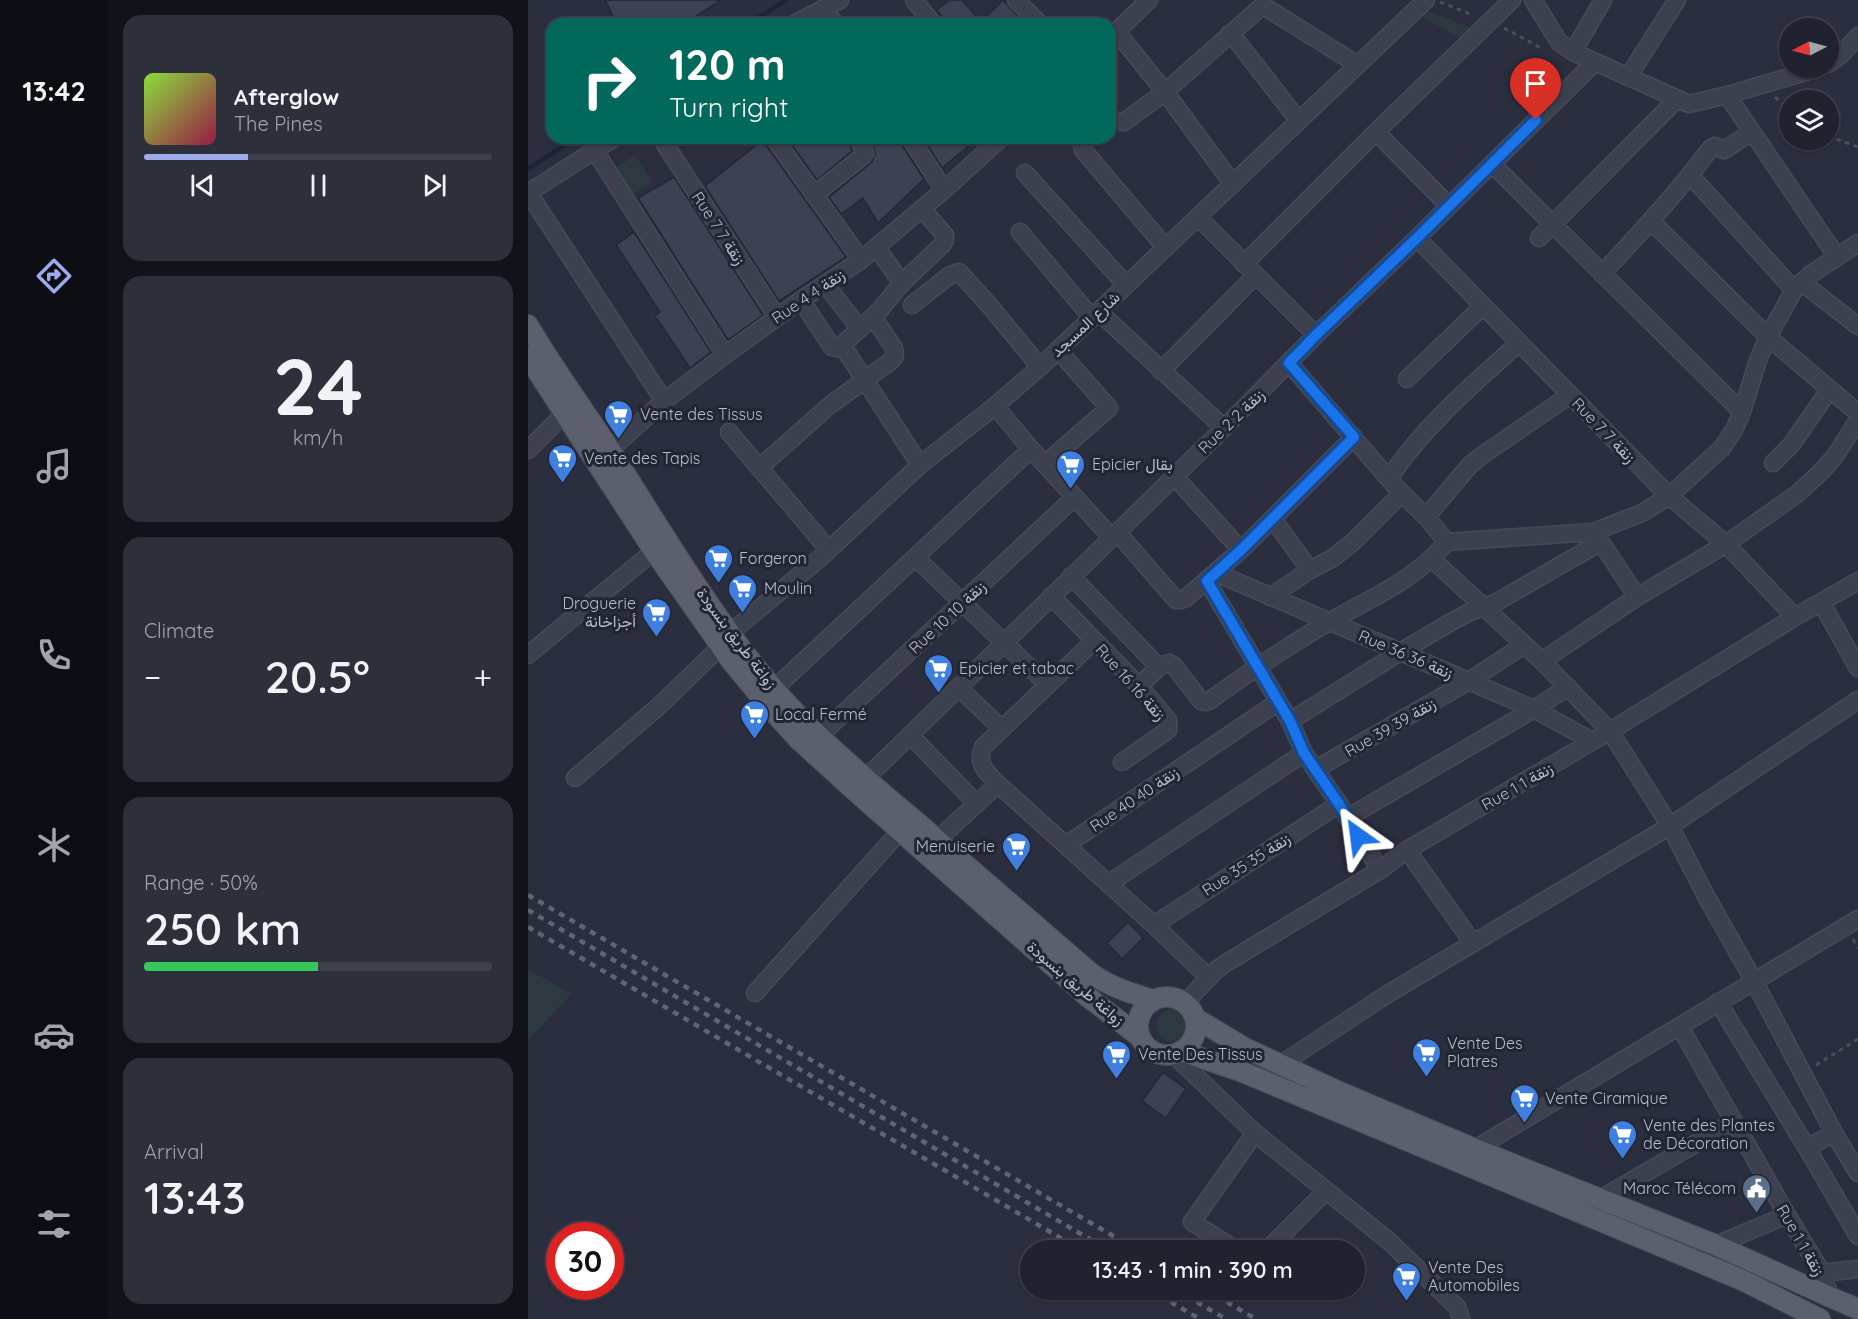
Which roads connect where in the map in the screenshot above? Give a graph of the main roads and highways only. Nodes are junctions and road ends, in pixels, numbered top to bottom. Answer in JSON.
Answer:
{"nodes":[{"id":1,"x":528,"y":325,"type":"edge"},
{"id":2,"x":528,"y":357,"type":"edge"},
{"id":3,"x":725,"y":640,"type":"junction"},
{"id":4,"x":860,"y":784,"type":"junction"},
{"id":5,"x":1153,"y":1000,"type":"junction"},
{"id":6,"x":1190,"y":1011,"type":"junction"},
{"id":7,"x":1139,"y":1036,"type":"junction"},
{"id":8,"x":1177,"y":1053,"type":"junction"},
{"id":9,"x":1858,"y":1309,"type":"edge"},
{"id":10,"x":1820,"y":1319,"type":"edge"}],
"edges":[{"from":1,"to":3,"type":"main road","name":"زواغة طريق بنسودة"},
{"from":2,"to":3,"type":"main road","name":"زواغة طريق بنسودة"},
{"from":3,"to":4,"type":"main road","name":"زواغة طريق بنسودة"},
{"from":3,"to":4,"type":"main road","name":"زواغة طريق بنسودة"},
{"from":4,"to":5,"type":"main road","name":"زواغة طريق بنسودة"},
{"from":4,"to":7,"type":"main road","name":"زواغة طريق بنسودة"},
{"from":5,"to":6,"type":"main road"},
{"from":5,"to":7,"type":"main road"},
{"from":6,"to":8,"type":"main road"},
{"from":6,"to":9,"type":"main road"},
{"from":7,"to":8,"type":"main road"},
{"from":8,"to":10,"type":"main road"}]}
